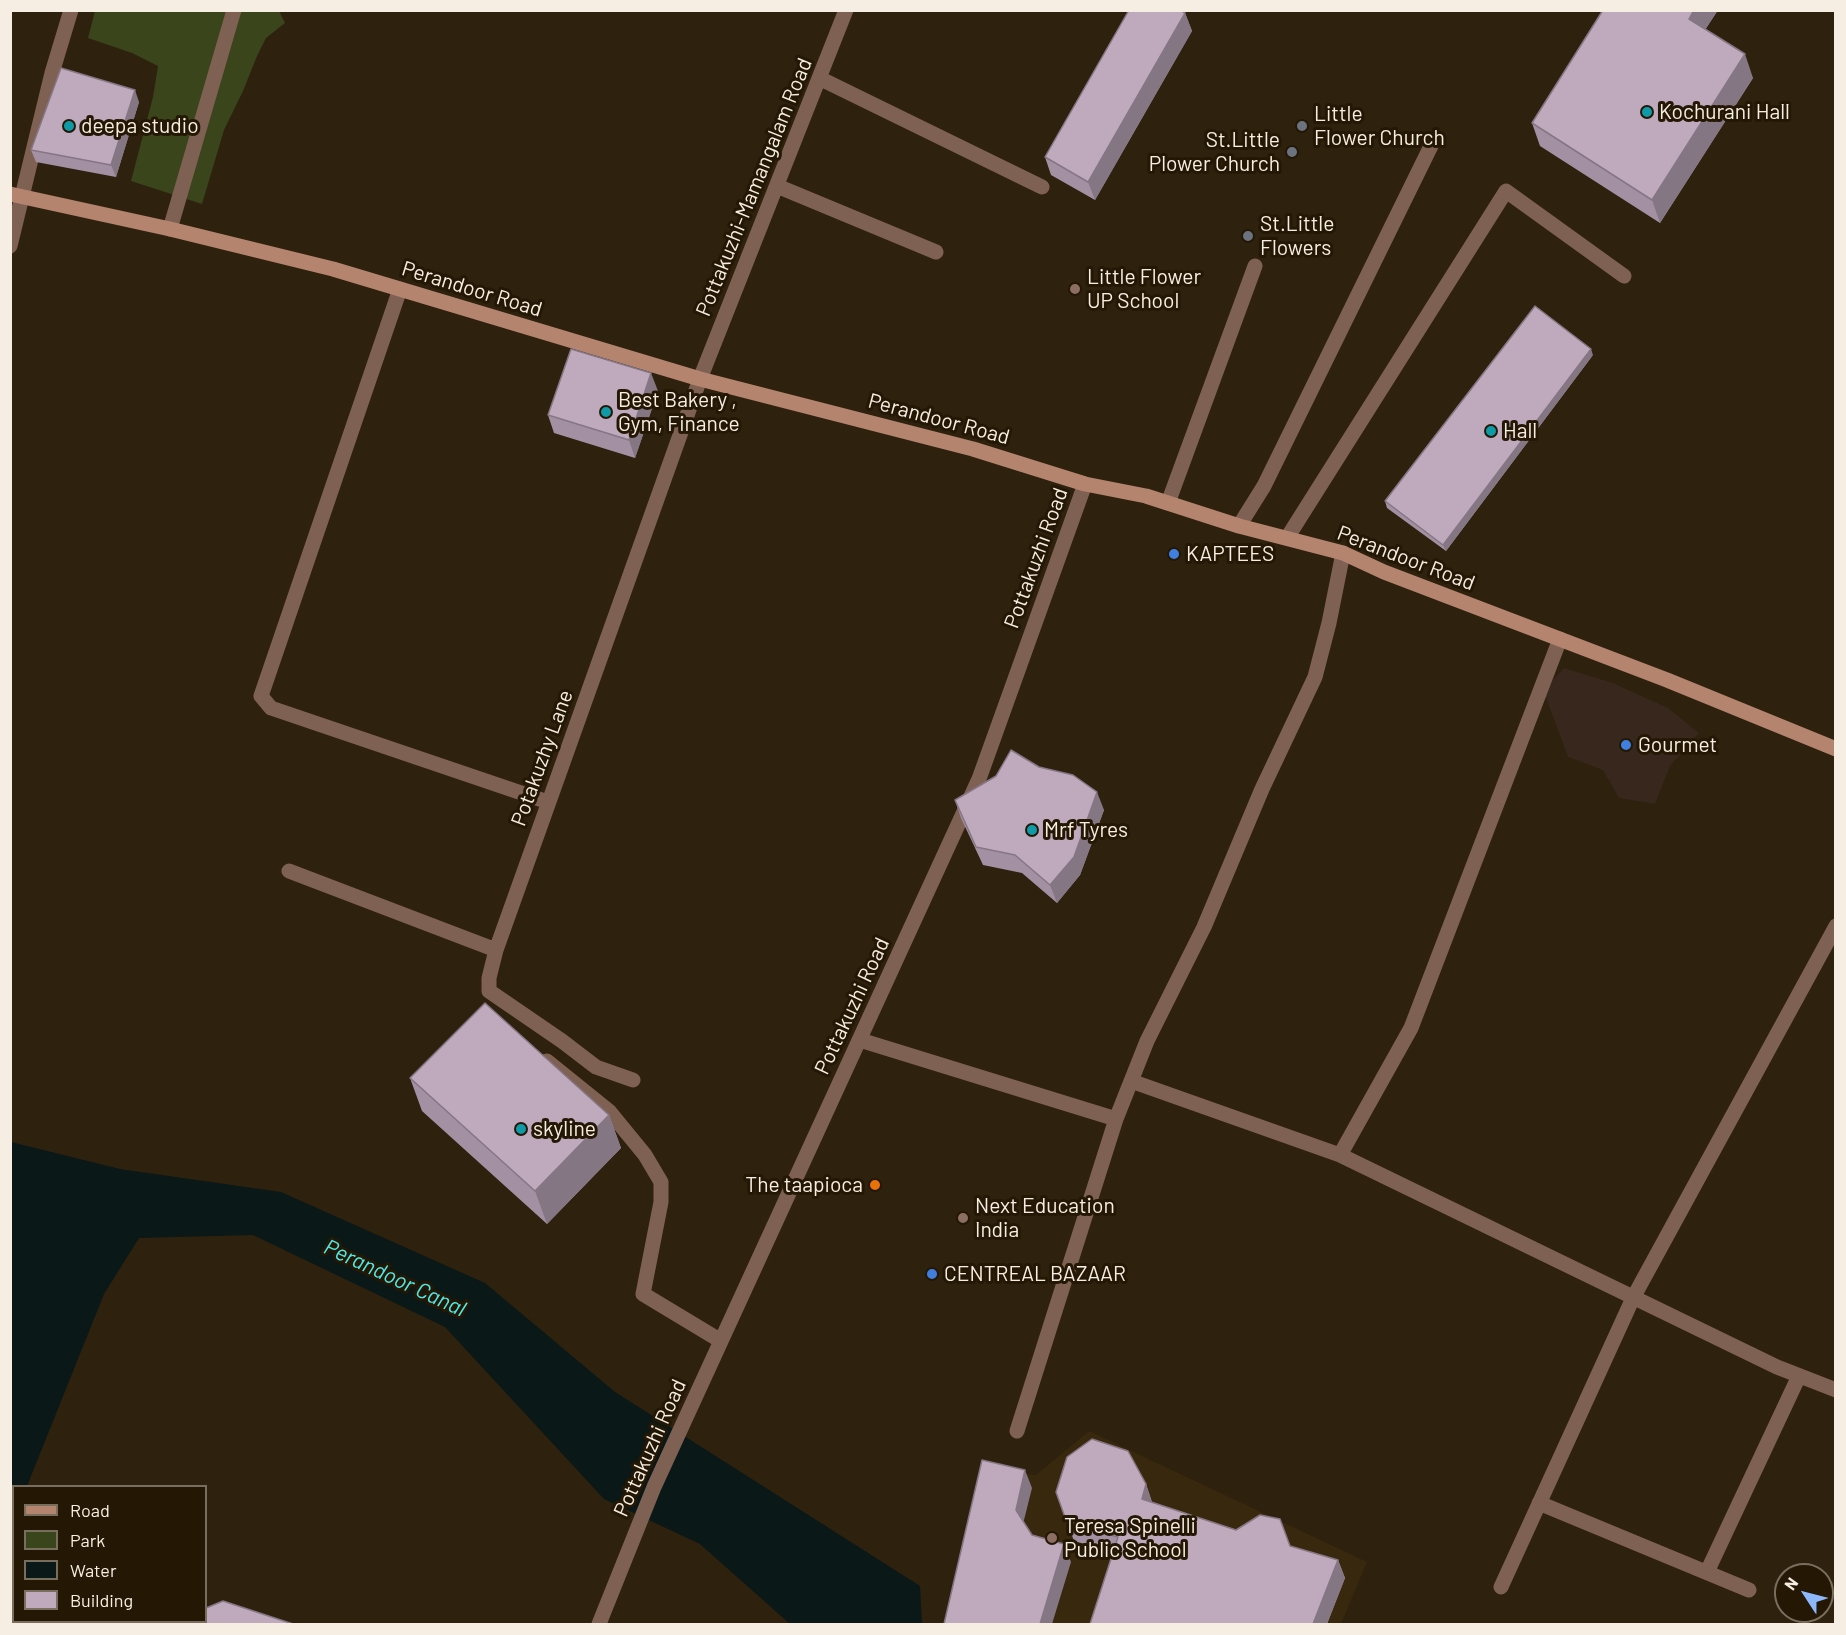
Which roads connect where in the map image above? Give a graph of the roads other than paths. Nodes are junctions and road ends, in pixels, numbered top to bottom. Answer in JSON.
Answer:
{"nodes":[{"id":1,"x":71,"y":10,"type":"edge"},
{"id":2,"x":234,"y":10,"type":"edge"},
{"id":3,"x":846,"y":10,"type":"edge"},
{"id":4,"x":819,"y":78,"type":"junction"},
{"id":5,"x":1431,"y":146,"type":"dead end"},
{"id":6,"x":777,"y":186,"type":"junction"},
{"id":7,"x":1042,"y":187,"type":"dead end"},
{"id":8,"x":17,"y":196,"type":"edge"},
{"id":9,"x":170,"y":229,"type":"junction"},
{"id":10,"x":10,"y":246,"type":"edge"},
{"id":11,"x":936,"y":252,"type":"dead end"},
{"id":12,"x":1255,"y":266,"type":"dead end"},
{"id":13,"x":1624,"y":276,"type":"dead end"},
{"id":14,"x":400,"y":289,"type":"junction"},
{"id":15,"x":700,"y":379,"type":"junction"},
{"id":16,"x":1085,"y":484,"type":"junction"},
{"id":17,"x":1168,"y":503,"type":"junction"},
{"id":18,"x":1239,"y":526,"type":"junction"},
{"id":19,"x":1287,"y":538,"type":"junction"},
{"id":20,"x":1343,"y":553,"type":"junction"},
{"id":21,"x":1560,"y":639,"type":"junction"},
{"id":22,"x":1836,"y":749,"type":"edge"},
{"id":23,"x":548,"y":802,"type":"junction"},
{"id":24,"x":289,"y":871,"type":"dead end"},
{"id":25,"x":1836,"y":926,"type":"edge"},
{"id":26,"x":496,"y":950,"type":"junction"},
{"id":27,"x":860,"y":1040,"type":"junction"},
{"id":28,"x":537,"y":1054,"type":"edge"},
{"id":29,"x":633,"y":1080,"type":"dead end"},
{"id":30,"x":1131,"y":1081,"type":"junction"},
{"id":31,"x":1116,"y":1119,"type":"junction"},
{"id":32,"x":1340,"y":1155,"type":"junction"},
{"id":33,"x":1633,"y":1298,"type":"junction"},
{"id":34,"x":721,"y":1341,"type":"junction"},
{"id":35,"x":1799,"y":1376,"type":"junction"},
{"id":36,"x":1836,"y":1390,"type":"edge"},
{"id":37,"x":1017,"y":1431,"type":"dead end"},
{"id":38,"x":1539,"y":1503,"type":"junction"},
{"id":39,"x":1707,"y":1572,"type":"junction"},
{"id":40,"x":1501,"y":1587,"type":"dead end"},
{"id":41,"x":1749,"y":1590,"type":"dead end"},
{"id":42,"x":599,"y":1624,"type":"edge"}],
"edges":[{"from":1,"to":8,"type":"street"},
{"from":2,"to":9,"type":"street"},
{"from":3,"to":4,"type":"street","name":"Pottakuzhi-Mamangalam Road"},
{"from":4,"to":6,"type":"street","name":"Pottakuzhi-Mamangalam Road"},
{"from":4,"to":7,"type":"street"},
{"from":5,"to":18,"type":"street"},
{"from":6,"to":11,"type":"street"},
{"from":6,"to":15,"type":"street","name":"Pottakuzhi-Mamangalam Road"},
{"from":8,"to":9,"type":"main road","name":"Perandoor Road"},
{"from":8,"to":10,"type":"street"},
{"from":9,"to":14,"type":"main road","name":"Perandoor Road"},
{"from":12,"to":17,"type":"street"},
{"from":13,"to":19,"type":"street"},
{"from":14,"to":15,"type":"main road","name":"Perandoor Road"},
{"from":14,"to":23,"type":"street"},
{"from":15,"to":16,"type":"main road","name":"Perandoor Road"},
{"from":15,"to":23,"type":"street","name":"Potakuzhy Lane"},
{"from":16,"to":17,"type":"main road","name":"Perandoor Road"},
{"from":16,"to":27,"type":"street","name":"Pottakuzhi Road"},
{"from":17,"to":18,"type":"main road","name":"Perandoor Road"},
{"from":18,"to":19,"type":"main road","name":"Perandoor Road"},
{"from":19,"to":20,"type":"main road","name":"Perandoor Road"},
{"from":20,"to":21,"type":"main road","name":"Perandoor Road"},
{"from":20,"to":30,"type":"street"},
{"from":21,"to":22,"type":"main road","name":"Perandoor Road"},
{"from":21,"to":32,"type":"street"},
{"from":23,"to":26,"type":"street","name":"Potakuzhy Lane"},
{"from":24,"to":26,"type":"street"},
{"from":25,"to":33,"type":"street"},
{"from":26,"to":29,"type":"street","name":"Potakuzhy Lane"},
{"from":27,"to":31,"type":"street"},
{"from":27,"to":34,"type":"street","name":"Pottakuzhi Road"},
{"from":28,"to":34,"type":"street"},
{"from":30,"to":31,"type":"street"},
{"from":30,"to":32,"type":"street"},
{"from":31,"to":37,"type":"street"},
{"from":32,"to":33,"type":"street"},
{"from":33,"to":35,"type":"street"},
{"from":33,"to":38,"type":"street"},
{"from":34,"to":42,"type":"street","name":"Pottakuzhi Road"},
{"from":35,"to":36,"type":"street"},
{"from":35,"to":39,"type":"street"},
{"from":38,"to":39,"type":"street"},
{"from":38,"to":40,"type":"street"},
{"from":39,"to":41,"type":"street"}]}
